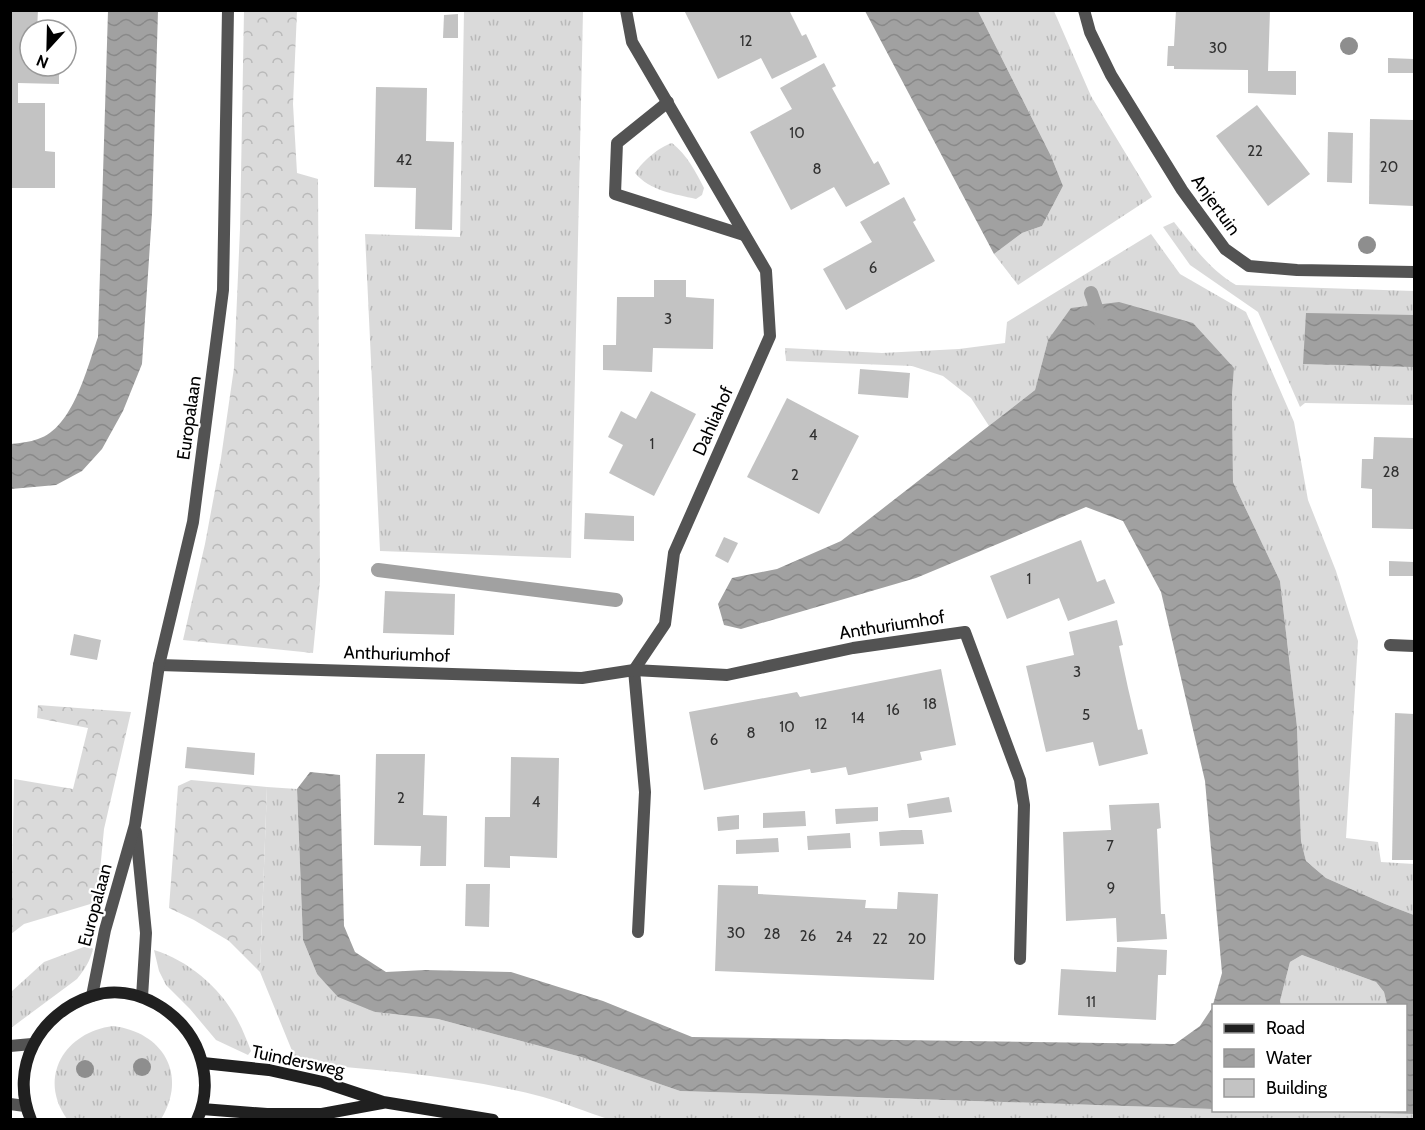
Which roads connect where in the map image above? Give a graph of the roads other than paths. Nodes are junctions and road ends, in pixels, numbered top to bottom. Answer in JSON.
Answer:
{"nodes":[{"id":1,"x":228,"y":10,"type":"edge"},
{"id":2,"x":626,"y":10,"type":"edge"},
{"id":3,"x":1084,"y":10,"type":"edge"},
{"id":4,"x":668,"y":102,"type":"junction"},
{"id":5,"x":744,"y":235,"type":"junction"},
{"id":6,"x":1414,"y":272,"type":"edge"},
{"id":7,"x":1390,"y":645,"type":"dead end"},
{"id":8,"x":1414,"y":646,"type":"edge"},
{"id":9,"x":159,"y":665,"type":"junction"},
{"id":10,"x":634,"y":670,"type":"junction"},
{"id":11,"x":135,"y":825,"type":"junction"},
{"id":12,"x":638,"y":932,"type":"dead end"},
{"id":13,"x":1020,"y":959,"type":"dead end"},
{"id":14,"x":92,"y":996,"type":"junction"},
{"id":15,"x":142,"y":998,"type":"junction"},
{"id":16,"x":32,"y":1044,"type":"junction"},
{"id":17,"x":10,"y":1046,"type":"edge"},
{"id":18,"x":203,"y":1064,"type":"junction"},
{"id":19,"x":383,"y":1102,"type":"junction"},
{"id":20,"x":10,"y":1104,"type":"edge"},
{"id":21,"x":26,"y":1106,"type":"junction"},
{"id":22,"x":199,"y":1114,"type":"edge"},
{"id":23,"x":31,"y":1119,"type":"edge"},
{"id":24,"x":493,"y":1119,"type":"edge"}],
"edges":[{"from":1,"to":9,"type":"street","name":"Europalaan"},
{"from":2,"to":4,"type":"street","name":"Dahliahof"},
{"from":3,"to":6,"type":"street","name":"Anjertuin"},
{"from":4,"to":5,"type":"street","name":"Dahliahof"},
{"from":4,"to":5,"type":"street"},
{"from":5,"to":10,"type":"street","name":"Dahliahof"},
{"from":7,"to":8,"type":"street"},
{"from":9,"to":10,"type":"street","name":"Anthuriumhof"},
{"from":9,"to":11,"type":"street","name":"Europalaan"},
{"from":10,"to":12,"type":"street"},
{"from":10,"to":13,"type":"street","name":"Anthuriumhof"},
{"from":11,"to":14,"type":"street","name":"Europalaan"},
{"from":11,"to":15,"type":"street","name":"Europalaan"},
{"from":14,"to":15,"type":"main road"},
{"from":14,"to":16,"type":"main road"},
{"from":15,"to":18,"type":"main road"},
{"from":16,"to":17,"type":"street"},
{"from":16,"to":21,"type":"main road"},
{"from":18,"to":19,"type":"main road","name":"Tuindersweg"},
{"from":18,"to":22,"type":"main road"},
{"from":19,"to":22,"type":"main road","name":"Tuindersweg"},
{"from":19,"to":24,"type":"main road","name":"Tuindersweg"},
{"from":20,"to":21,"type":"street"},
{"from":21,"to":23,"type":"main road"}]}
